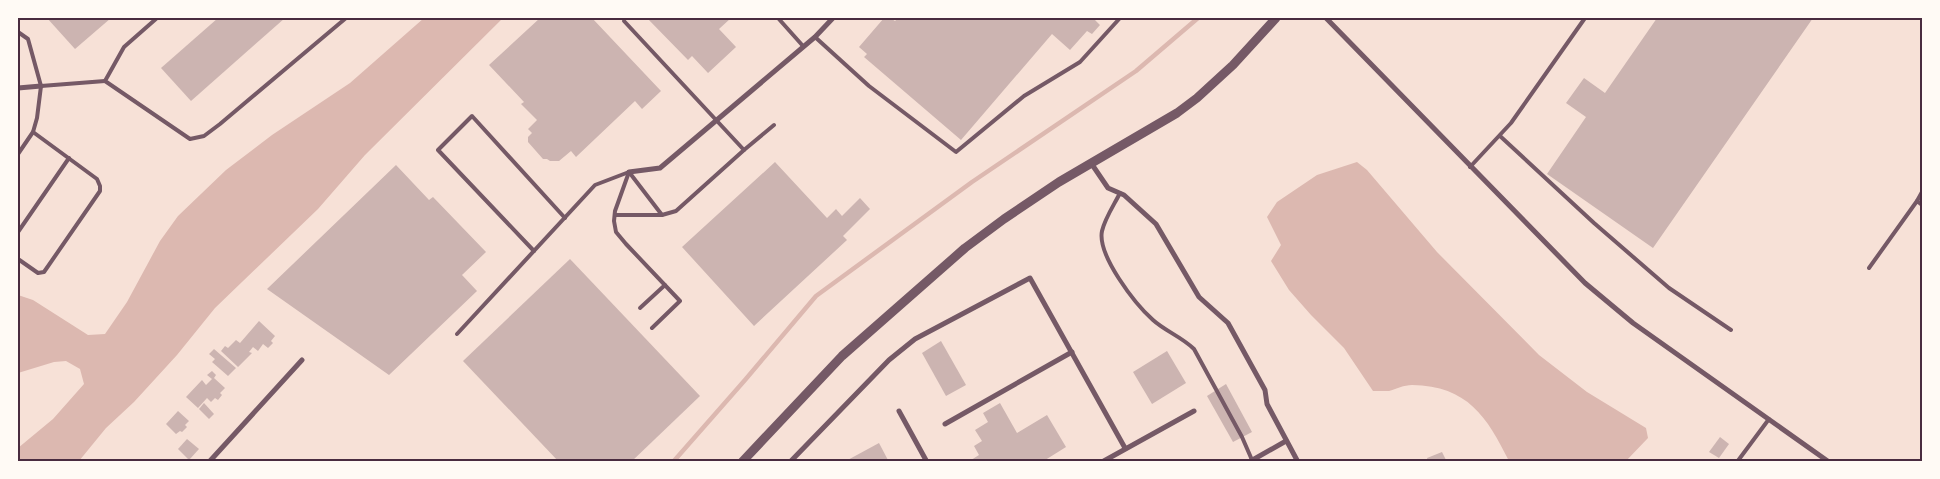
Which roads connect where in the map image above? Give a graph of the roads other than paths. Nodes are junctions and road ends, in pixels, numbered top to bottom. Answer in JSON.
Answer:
{"nodes":[{"id":1,"x":157,"y":18,"type":"edge"},
{"id":2,"x":346,"y":18,"type":"edge"},
{"id":3,"x":778,"y":18,"type":"edge"},
{"id":4,"x":834,"y":18,"type":"edge"},
{"id":5,"x":1120,"y":18,"type":"edge"},
{"id":6,"x":1276,"y":18,"type":"edge"},
{"id":7,"x":1326,"y":18,"type":"edge"},
{"id":8,"x":1585,"y":18,"type":"edge"},
{"id":9,"x":624,"y":22,"type":"dead end"},
{"id":10,"x":18,"y":32,"type":"edge"},
{"id":11,"x":815,"y":37,"type":"junction"},
{"id":12,"x":804,"y":46,"type":"junction"},
{"id":13,"x":105,"y":81,"type":"junction"},
{"id":14,"x":41,"y":86,"type":"junction"},
{"id":15,"x":18,"y":88,"type":"edge"},
{"id":16,"x":717,"y":120,"type":"junction"},
{"id":17,"x":774,"y":126,"type":"dead end"},
{"id":18,"x":33,"y":132,"type":"junction"},
{"id":19,"x":1500,"y":136,"type":"junction"},
{"id":20,"x":744,"y":150,"type":"junction"},
{"id":21,"x":18,"y":154,"type":"edge"},
{"id":22,"x":69,"y":158,"type":"junction"},
{"id":23,"x":1091,"y":163,"type":"junction"},
{"id":24,"x":1470,"y":167,"type":"junction"},
{"id":25,"x":629,"y":172,"type":"junction"},
{"id":26,"x":1922,"y":192,"type":"edge"},
{"id":27,"x":1120,"y":193,"type":"junction"},
{"id":28,"x":1916,"y":200,"type":"junction"},
{"id":29,"x":1922,"y":205,"type":"edge"},
{"id":30,"x":615,"y":215,"type":"junction"},
{"id":31,"x":662,"y":215,"type":"junction"},
{"id":32,"x":565,"y":218,"type":"junction"},
{"id":33,"x":18,"y":232,"type":"edge"},
{"id":34,"x":534,"y":251,"type":"junction"},
{"id":35,"x":18,"y":258,"type":"edge"},
{"id":36,"x":1869,"y":268,"type":"dead end"},
{"id":37,"x":665,"y":285,"type":"junction"},
{"id":38,"x":640,"y":308,"type":"dead end"},
{"id":39,"x":652,"y":328,"type":"dead end"},
{"id":40,"x":1730,"y":330,"type":"dead end"},
{"id":41,"x":458,"y":334,"type":"dead end"},
{"id":42,"x":1072,"y":352,"type":"junction"},
{"id":43,"x":302,"y":360,"type":"dead end"},
{"id":44,"x":899,"y":411,"type":"dead end"},
{"id":45,"x":1194,"y":411,"type":"dead end"},
{"id":46,"x":1769,"y":419,"type":"junction"},
{"id":47,"x":945,"y":424,"type":"dead end"},
{"id":48,"x":1286,"y":441,"type":"junction"},
{"id":49,"x":1126,"y":448,"type":"junction"},
{"id":50,"x":1251,"y":461,"type":"edge"},
{"id":51,"x":209,"y":462,"type":"edge"},
{"id":52,"x":742,"y":462,"type":"edge"},
{"id":53,"x":790,"y":462,"type":"edge"},
{"id":54,"x":927,"y":462,"type":"edge"},
{"id":55,"x":1102,"y":462,"type":"edge"},
{"id":56,"x":1298,"y":462,"type":"edge"},
{"id":57,"x":1737,"y":462,"type":"edge"},
{"id":58,"x":1829,"y":462,"type":"edge"}],
"edges":[{"from":1,"to":13,"type":"lane"},
{"from":2,"to":13,"type":"lane"},
{"from":3,"to":12,"type":"lane"},
{"from":4,"to":11,"type":"street"},
{"from":5,"to":11,"type":"lane"},
{"from":6,"to":23,"type":"street"},
{"from":7,"to":24,"type":"street"},
{"from":8,"to":19,"type":"lane"},
{"from":9,"to":16,"type":"lane"},
{"from":10,"to":14,"type":"lane"},
{"from":11,"to":12,"type":"street"},
{"from":12,"to":16,"type":"street"},
{"from":13,"to":14,"type":"lane"},
{"from":14,"to":15,"type":"street"},
{"from":14,"to":18,"type":"lane"},
{"from":16,"to":20,"type":"lane"},
{"from":16,"to":25,"type":"street"},
{"from":17,"to":20,"type":"lane"},
{"from":18,"to":21,"type":"lane"},
{"from":18,"to":22,"type":"lane"},
{"from":19,"to":24,"type":"lane"},
{"from":19,"to":40,"type":"lane"},
{"from":20,"to":31,"type":"lane"},
{"from":22,"to":33,"type":"lane"},
{"from":22,"to":35,"type":"lane"},
{"from":23,"to":27,"type":"street"},
{"from":23,"to":52,"type":"street"},
{"from":24,"to":46,"type":"street"},
{"from":25,"to":30,"type":"lane"},
{"from":25,"to":31,"type":"lane"},
{"from":25,"to":32,"type":"lane"},
{"from":26,"to":28,"type":"lane"},
{"from":27,"to":48,"type":"street"},
{"from":27,"to":50,"type":"lane"},
{"from":28,"to":29,"type":"lane"},
{"from":28,"to":36,"type":"lane"},
{"from":30,"to":31,"type":"lane"},
{"from":30,"to":37,"type":"lane"},
{"from":32,"to":34,"type":"lane"},
{"from":32,"to":34,"type":"lane"},
{"from":34,"to":41,"type":"lane"},
{"from":37,"to":38,"type":"lane"},
{"from":37,"to":39,"type":"lane"},
{"from":42,"to":47,"type":"street"},
{"from":42,"to":49,"type":"street"},
{"from":42,"to":53,"type":"street"},
{"from":43,"to":51,"type":"street"},
{"from":44,"to":54,"type":"street"},
{"from":45,"to":49,"type":"street"},
{"from":46,"to":57,"type":"lane"},
{"from":46,"to":58,"type":"street"},
{"from":48,"to":50,"type":"street"},
{"from":48,"to":56,"type":"street"},
{"from":49,"to":55,"type":"street"}]}
